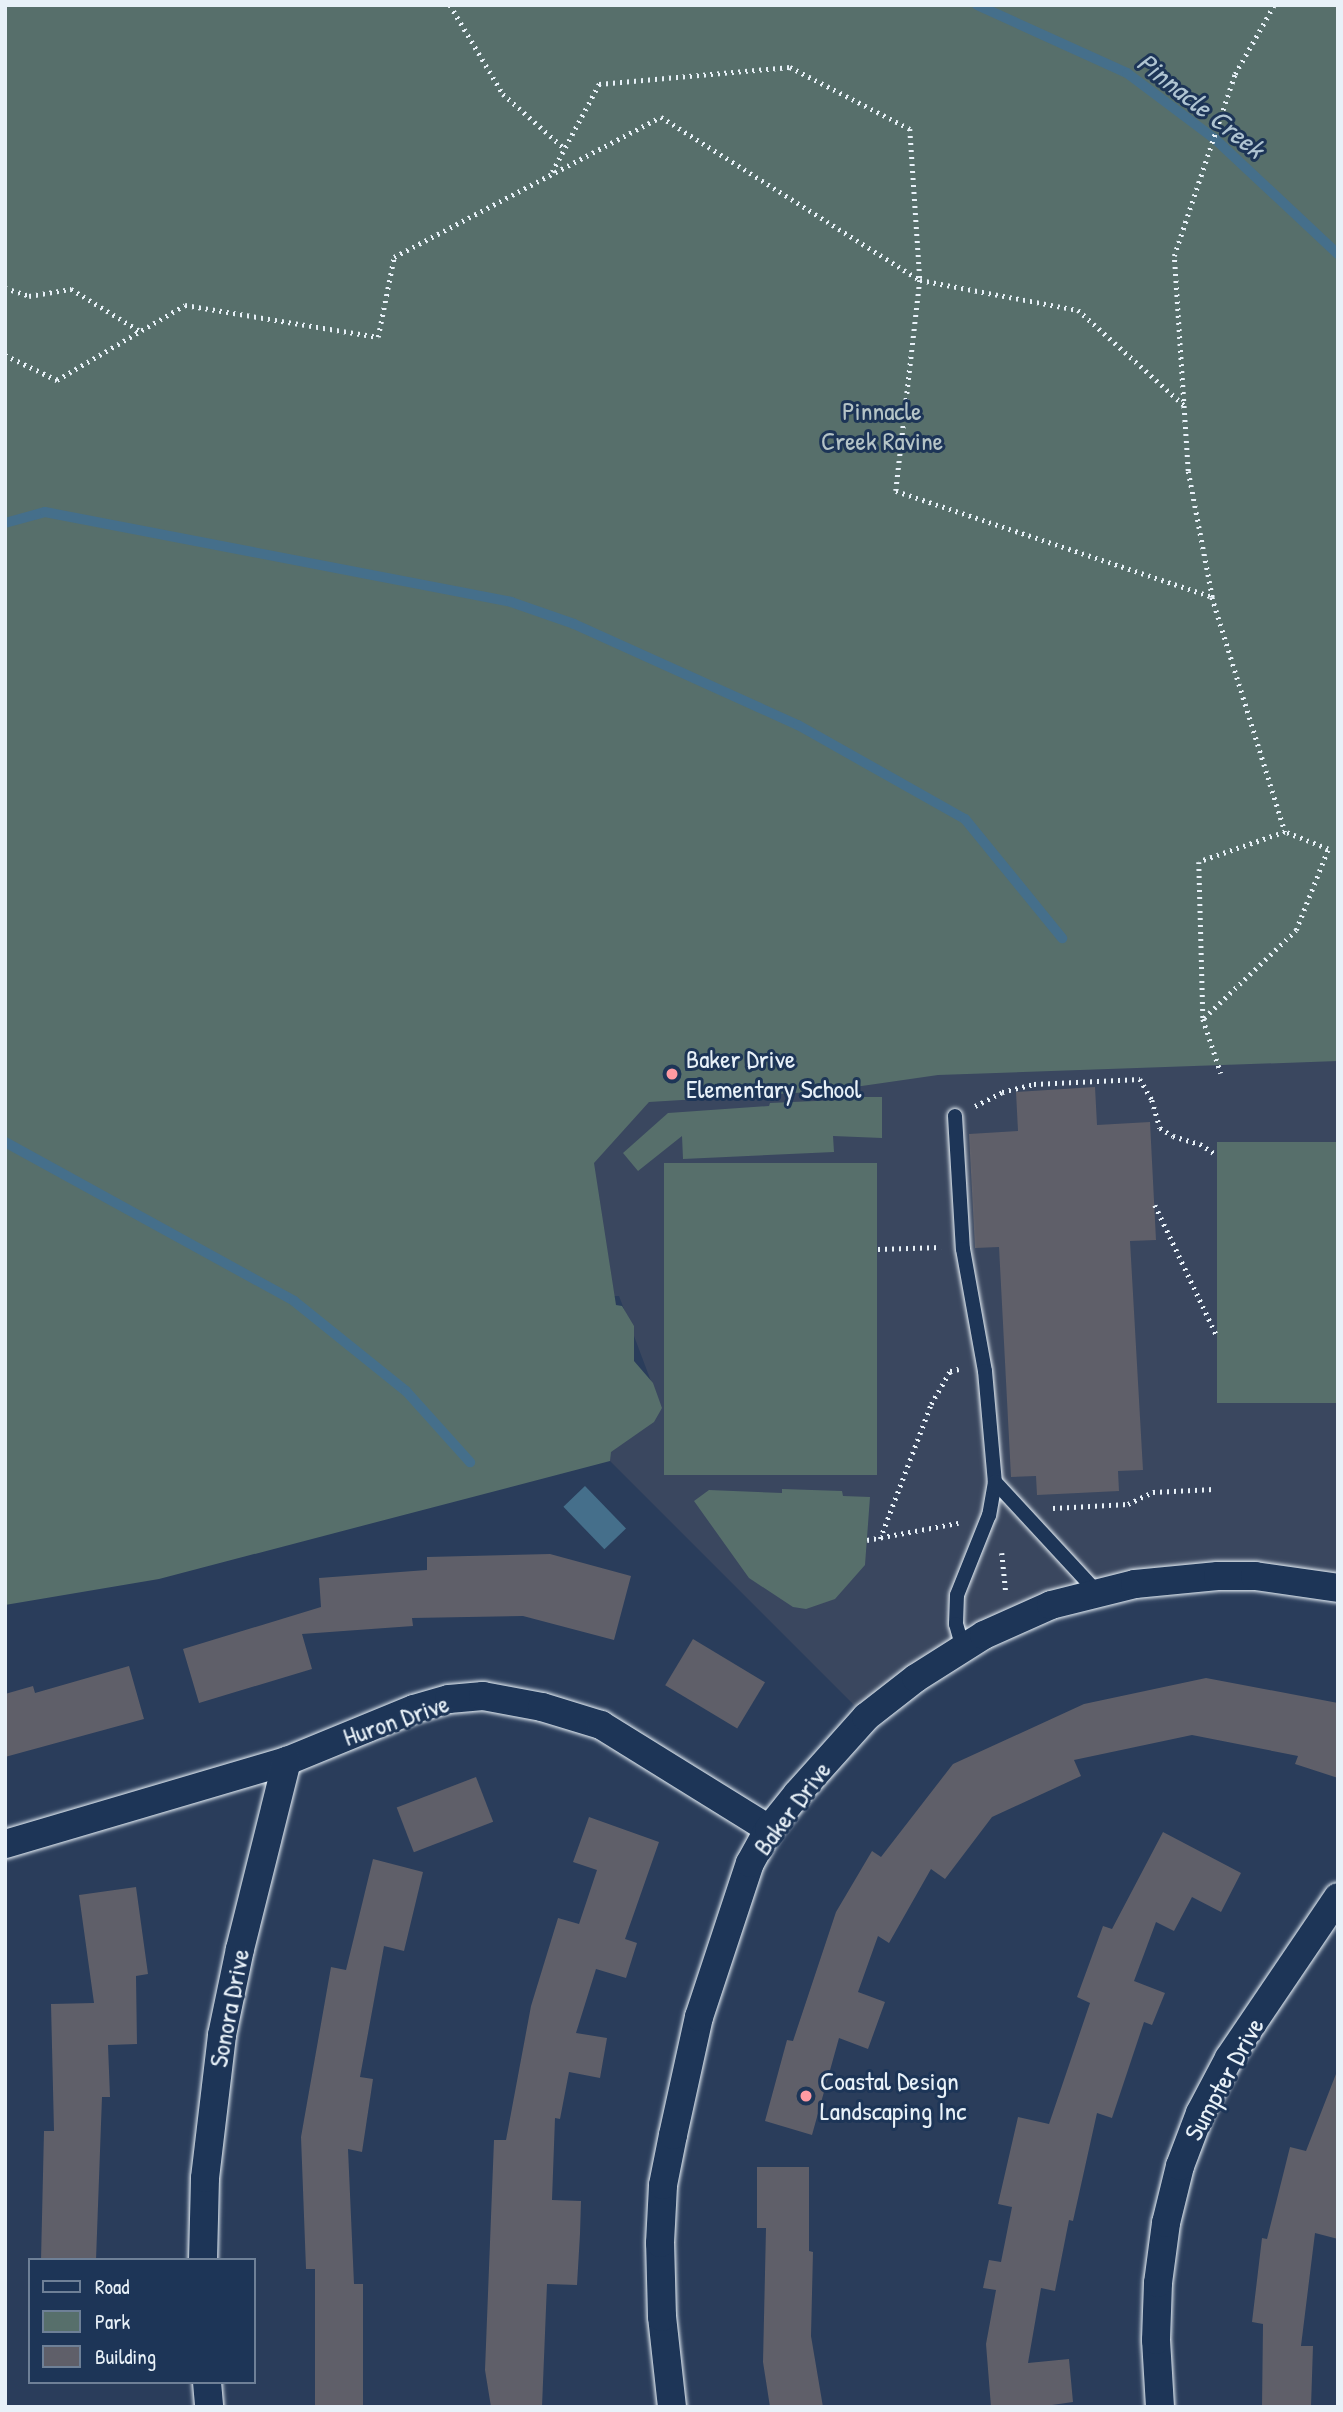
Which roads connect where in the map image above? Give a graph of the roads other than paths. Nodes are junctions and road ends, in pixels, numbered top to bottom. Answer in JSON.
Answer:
{"nodes":[{"id":1,"x":955,"y":1116,"type":"road end"},
{"id":2,"x":995,"y":1482,"type":"junction"},
{"id":3,"x":1338,"y":1588,"type":"edge"},
{"id":4,"x":1097,"y":1592,"type":"junction"},
{"id":5,"x":963,"y":1648,"type":"junction"},
{"id":6,"x":287,"y":1761,"type":"junction"},
{"id":7,"x":769,"y":1829,"type":"junction"},
{"id":8,"x":5,"y":1844,"type":"edge"},
{"id":9,"x":1338,"y":1896,"type":"edge"},
{"id":10,"x":203,"y":2258,"type":"edge"},
{"id":11,"x":207,"y":2384,"type":"edge"},
{"id":12,"x":209,"y":2407,"type":"edge"},
{"id":13,"x":672,"y":2407,"type":"edge"},
{"id":14,"x":1160,"y":2407,"type":"edge"}],
"edges":[{"from":1,"to":2,"type":"lane"},
{"from":2,"to":4,"type":"lane"},
{"from":2,"to":5,"type":"lane"},
{"from":3,"to":4,"type":"street","name":"Baker Drive"},
{"from":4,"to":5,"type":"street","name":"Baker Drive"},
{"from":5,"to":7,"type":"street","name":"Baker Drive"},
{"from":6,"to":7,"type":"street","name":"Huron Drive"},
{"from":6,"to":8,"type":"street","name":"Huron Drive"},
{"from":6,"to":10,"type":"street","name":"Sonora Drive"},
{"from":7,"to":13,"type":"street","name":"Baker Drive"},
{"from":9,"to":14,"type":"street","name":"Sumpter Drive"},
{"from":11,"to":12,"type":"street"}]}
